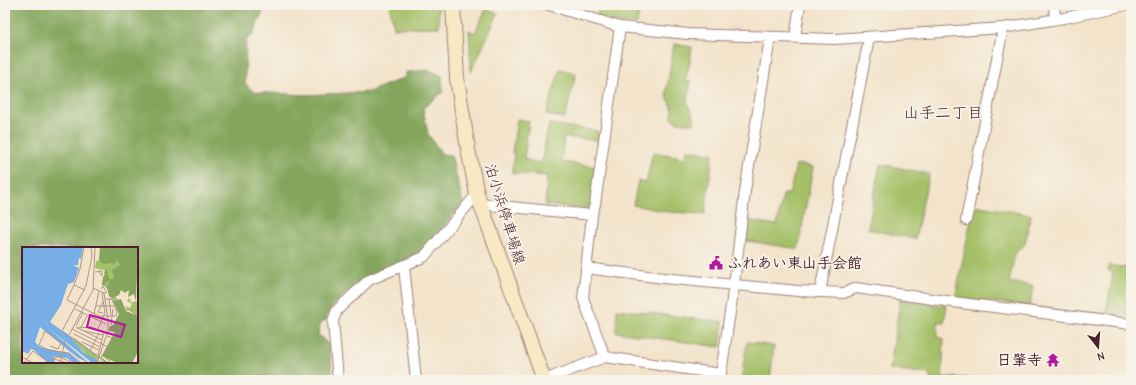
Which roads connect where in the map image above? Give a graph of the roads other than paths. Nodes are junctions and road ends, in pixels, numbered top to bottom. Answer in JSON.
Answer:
{"nodes":[{"id":1,"x":453,"y":5,"type":"edge"},
{"id":2,"x":549,"y":5,"type":"edge"},
{"id":3,"x":800,"y":5,"type":"edge"},
{"id":4,"x":1054,"y":5,"type":"edge"},
{"id":5,"x":1126,"y":5,"type":"edge"},
{"id":6,"x":561,"y":7,"type":"edge"},
{"id":7,"x":1055,"y":19,"type":"junction"},
{"id":8,"x":620,"y":27,"type":"junction"},
{"id":9,"x":1003,"y":28,"type":"junction"},
{"id":10,"x":770,"y":38,"type":"junction"},
{"id":11,"x":795,"y":38,"type":"junction"},
{"id":12,"x":869,"y":38,"type":"junction"},
{"id":13,"x":479,"y":199,"type":"junction"},
{"id":14,"x":592,"y":216,"type":"junction"},
{"id":15,"x":966,"y":220,"type":"dead end"},
{"id":16,"x":404,"y":267,"type":"junction"},
{"id":17,"x":586,"y":268,"type":"junction"},
{"id":18,"x":734,"y":285,"type":"junction"},
{"id":19,"x":820,"y":292,"type":"junction"},
{"id":20,"x":1131,"y":324,"type":"edge"},
{"id":21,"x":605,"y":357,"type":"junction"},
{"id":22,"x":720,"y":377,"type":"edge"},
{"id":23,"x":338,"y":380,"type":"edge"},
{"id":24,"x":416,"y":380,"type":"edge"},
{"id":25,"x":544,"y":380,"type":"edge"}],
"edges":[{"from":1,"to":13,"type":"main road","name":"泊小浜停車場線"},
{"from":2,"to":6,"type":"street"},
{"from":3,"to":11,"type":"street"},
{"from":4,"to":7,"type":"street"},
{"from":5,"to":7,"type":"street"},
{"from":6,"to":8,"type":"street"},
{"from":7,"to":9,"type":"street"},
{"from":8,"to":10,"type":"street"},
{"from":8,"to":14,"type":"street"},
{"from":9,"to":12,"type":"street"},
{"from":9,"to":15,"type":"street"},
{"from":10,"to":11,"type":"street"},
{"from":10,"to":18,"type":"street"},
{"from":11,"to":12,"type":"street"},
{"from":12,"to":19,"type":"street"},
{"from":13,"to":14,"type":"street"},
{"from":13,"to":16,"type":"street"},
{"from":13,"to":25,"type":"main road","name":"泊小浜停車場線"},
{"from":14,"to":17,"type":"street"},
{"from":16,"to":23,"type":"street"},
{"from":16,"to":24,"type":"street"},
{"from":17,"to":18,"type":"street"},
{"from":17,"to":21,"type":"street"},
{"from":18,"to":19,"type":"street"},
{"from":18,"to":22,"type":"street"},
{"from":19,"to":20,"type":"street"},
{"from":21,"to":22,"type":"street"},
{"from":21,"to":25,"type":"street"}]}
